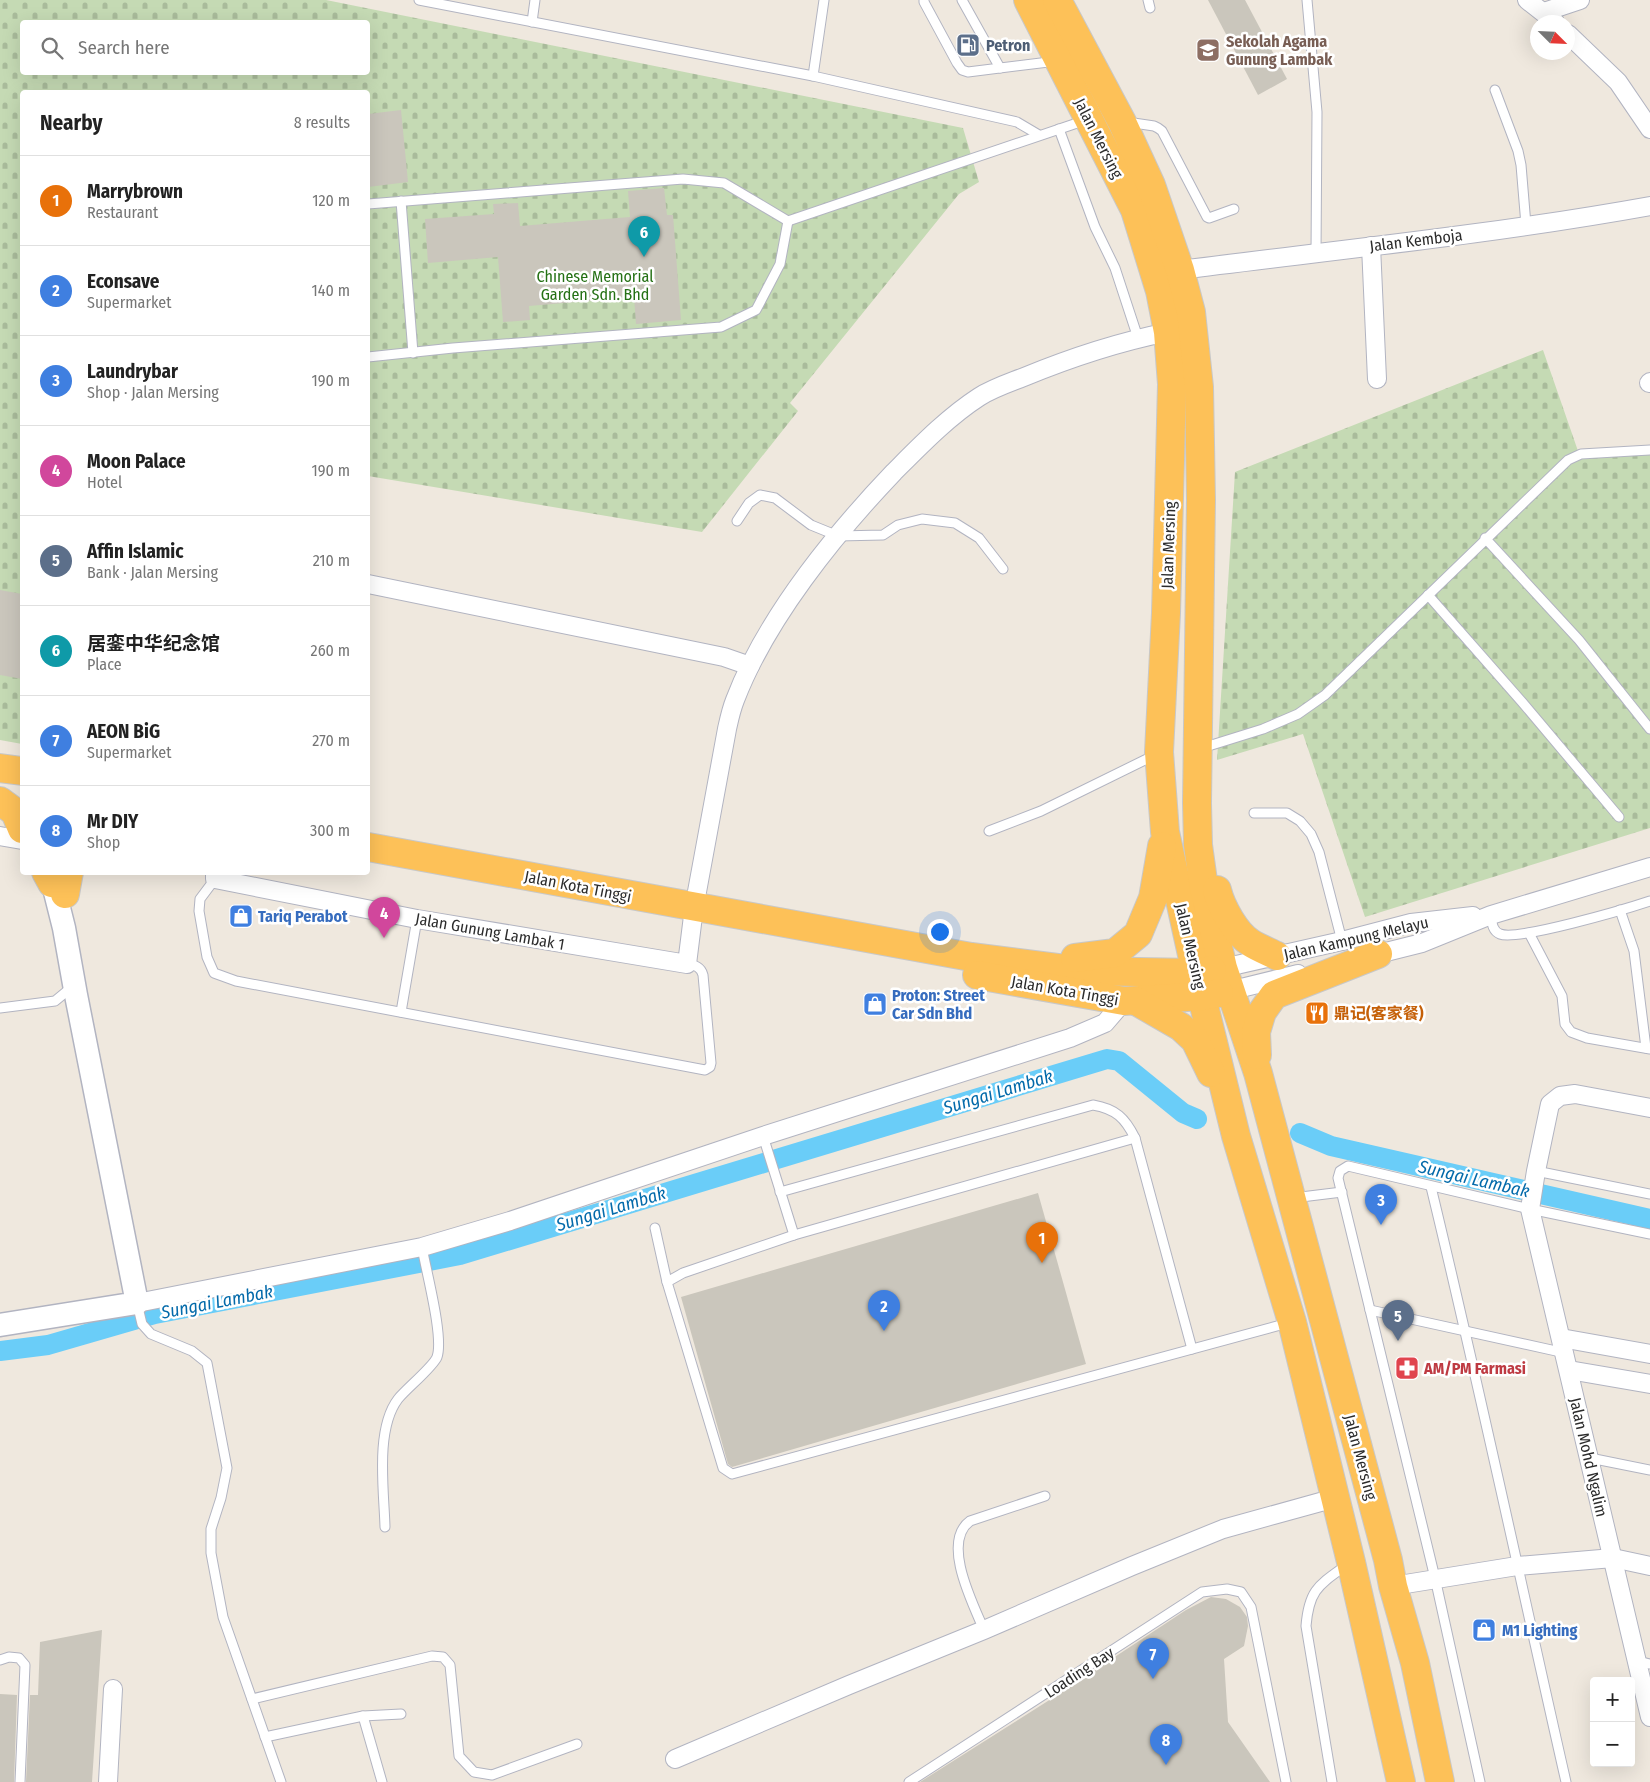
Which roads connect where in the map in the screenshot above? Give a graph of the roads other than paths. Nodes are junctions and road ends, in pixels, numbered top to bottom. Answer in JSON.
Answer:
{"nodes":[{"id":1,"x":419,"y":0,"type":"edge"},
{"id":2,"x":535,"y":0,"type":"edge"},
{"id":3,"x":824,"y":0,"type":"edge"},
{"id":4,"x":924,"y":0,"type":"edge"},
{"id":5,"x":962,"y":0,"type":"edge"},
{"id":6,"x":1028,"y":0,"type":"edge"},
{"id":7,"x":1057,"y":0,"type":"edge"},
{"id":8,"x":1306,"y":0,"type":"edge"},
{"id":9,"x":1527,"y":0,"type":"edge"},
{"id":10,"x":1580,"y":0,"type":"edge"},
{"id":11,"x":1547,"y":15,"type":"edge"},
{"id":12,"x":1554,"y":15,"type":"edge"},
{"id":13,"x":532,"y":22,"type":"junction"},
{"id":14,"x":1575,"y":41,"type":"edge"},
{"id":15,"x":1059,"y":61,"type":"junction"},
{"id":16,"x":1000,"y":68,"type":"junction"},
{"id":17,"x":813,"y":76,"type":"junction"},
{"id":18,"x":1495,"y":90,"type":"dead end"},
{"id":19,"x":1089,"y":118,"type":"junction"},
{"id":20,"x":1122,"y":122,"type":"junction"},
{"id":21,"x":1060,"y":129,"type":"junction"},
{"id":22,"x":1650,"y":129,"type":"edge"},
{"id":23,"x":1039,"y":135,"type":"junction"},
{"id":24,"x":401,"y":201,"type":"junction"},
{"id":25,"x":370,"y":204,"type":"edge"},
{"id":26,"x":1650,"y":206,"type":"edge"},
{"id":27,"x":1234,"y":209,"type":"dead end"},
{"id":28,"x":788,"y":221,"type":"junction"},
{"id":29,"x":1526,"y":225,"type":"junction"},
{"id":30,"x":1371,"y":246,"type":"junction"},
{"id":31,"x":1316,"y":253,"type":"junction"},
{"id":32,"x":1180,"y":270,"type":"junction"},
{"id":33,"x":1168,"y":332,"type":"junction"},
{"id":34,"x":1138,"y":338,"type":"junction"},
{"id":35,"x":413,"y":353,"type":"junction"},
{"id":36,"x":370,"y":356,"type":"edge"},
{"id":37,"x":1377,"y":379,"type":"dead end"},
{"id":38,"x":1650,"y":450,"type":"edge"},
{"id":39,"x":737,"y":521,"type":"dead end"},
{"id":40,"x":838,"y":536,"type":"junction"},
{"id":41,"x":1485,"y":538,"type":"junction"},
{"id":42,"x":1003,"y":569,"type":"dead end"},
{"id":43,"x":370,"y":584,"type":"edge"},
{"id":44,"x":1428,"y":595,"type":"junction"},
{"id":45,"x":750,"y":666,"type":"junction"},
{"id":46,"x":1650,"y":729,"type":"edge"},
{"id":47,"x":1197,"y":750,"type":"junction"},
{"id":48,"x":1159,"y":752,"type":"junction"},
{"id":49,"x":0,"y":768,"type":"edge"},
{"id":50,"x":20,"y":771,"type":"edge"},
{"id":51,"x":0,"y":792,"type":"edge"},
{"id":52,"x":20,"y":796,"type":"edge"},
{"id":53,"x":0,"y":800,"type":"edge"},
{"id":54,"x":1197,"y":803,"type":"junction"},
{"id":55,"x":1254,"y":813,"type":"dead end"},
{"id":56,"x":1619,"y":818,"type":"dead end"},
{"id":57,"x":20,"y":824,"type":"edge"},
{"id":58,"x":989,"y":831,"type":"dead end"},
{"id":59,"x":1165,"y":832,"type":"junction"},
{"id":60,"x":0,"y":836,"type":"edge"},
{"id":61,"x":20,"y":840,"type":"edge"},
{"id":62,"x":370,"y":847,"type":"edge"},
{"id":63,"x":1650,"y":868,"type":"edge"},
{"id":64,"x":215,"y":876,"type":"edge"},
{"id":65,"x":58,"y":878,"type":"edge"},
{"id":66,"x":1650,"y":901,"type":"edge"},
{"id":67,"x":694,"y":908,"type":"junction"},
{"id":68,"x":1620,"y":910,"type":"junction"},
{"id":69,"x":1491,"y":915,"type":"junction"},
{"id":70,"x":417,"y":919,"type":"junction"},
{"id":71,"x":788,"y":924,"type":"junction"},
{"id":72,"x":1530,"y":933,"type":"junction"},
{"id":73,"x":1342,"y":941,"type":"junction"},
{"id":74,"x":1378,"y":954,"type":"junction"},
{"id":75,"x":1277,"y":956,"type":"junction"},
{"id":76,"x":971,"y":957,"type":"junction"},
{"id":77,"x":687,"y":964,"type":"junction"},
{"id":78,"x":1226,"y":979,"type":"junction"},
{"id":79,"x":1200,"y":984,"type":"junction"},
{"id":80,"x":68,"y":1001,"type":"junction"},
{"id":81,"x":1130,"y":1001,"type":"junction"},
{"id":82,"x":0,"y":1008,"type":"edge"},
{"id":83,"x":401,"y":1012,"type":"junction"},
{"id":84,"x":1648,"y":1049,"type":"edge"},
{"id":85,"x":1258,"y":1073,"type":"junction"},
{"id":86,"x":1650,"y":1108,"type":"edge"},
{"id":87,"x":1232,"y":1117,"type":"junction"},
{"id":88,"x":1135,"y":1138,"type":"junction"},
{"id":89,"x":765,"y":1144,"type":"junction"},
{"id":90,"x":1431,"y":1187,"type":"junction"},
{"id":91,"x":1533,"y":1191,"type":"junction"},
{"id":92,"x":780,"y":1192,"type":"junction"},
{"id":93,"x":1342,"y":1192,"type":"junction"},
{"id":94,"x":1650,"y":1194,"type":"edge"},
{"id":95,"x":1291,"y":1198,"type":"junction"},
{"id":96,"x":655,"y":1228,"type":"dead end"},
{"id":97,"x":1650,"y":1234,"type":"edge"},
{"id":98,"x":794,"y":1236,"type":"junction"},
{"id":99,"x":422,"y":1247,"type":"junction"},
{"id":100,"x":667,"y":1282,"type":"junction"},
{"id":101,"x":1370,"y":1310,"type":"junction"},
{"id":102,"x":139,"y":1314,"type":"junction"},
{"id":103,"x":1292,"y":1322,"type":"junction"},
{"id":104,"x":0,"y":1325,"type":"edge"},
{"id":105,"x":1466,"y":1332,"type":"junction"},
{"id":106,"x":1192,"y":1349,"type":"junction"},
{"id":107,"x":1565,"y":1354,"type":"junction"},
{"id":108,"x":1650,"y":1354,"type":"edge"},
{"id":109,"x":1650,"y":1384,"type":"edge"},
{"id":110,"x":1590,"y":1458,"type":"junction"},
{"id":111,"x":1650,"y":1470,"type":"edge"},
{"id":112,"x":1045,"y":1496,"type":"dead end"},
{"id":113,"x":1335,"y":1498,"type":"junction"},
{"id":114,"x":385,"y":1527,"type":"dead end"},
{"id":115,"x":1614,"y":1558,"type":"junction"},
{"id":116,"x":1351,"y":1562,"type":"junction"},
{"id":117,"x":1517,"y":1566,"type":"junction"},
{"id":118,"x":1650,"y":1566,"type":"edge"},
{"id":119,"x":1435,"y":1578,"type":"junction"},
{"id":120,"x":1394,"y":1586,"type":"junction"},
{"id":121,"x":984,"y":1630,"type":"junction"},
{"id":122,"x":0,"y":1660,"type":"edge"},
{"id":123,"x":1644,"y":1662,"type":"edge"},
{"id":124,"x":113,"y":1689,"type":"dead end"},
{"id":125,"x":252,"y":1699,"type":"junction"},
{"id":126,"x":401,"y":1714,"type":"dead end"},
{"id":127,"x":363,"y":1716,"type":"junction"},
{"id":128,"x":1650,"y":1717,"type":"edge"},
{"id":129,"x":265,"y":1737,"type":"junction"},
{"id":130,"x":577,"y":1744,"type":"dead end"},
{"id":131,"x":675,"y":1759,"type":"dead end"},
{"id":132,"x":20,"y":1782,"type":"edge"},
{"id":133,"x":108,"y":1782,"type":"edge"},
{"id":134,"x":281,"y":1782,"type":"edge"},
{"id":135,"x":382,"y":1782,"type":"edge"},
{"id":136,"x":909,"y":1782,"type":"edge"},
{"id":137,"x":1286,"y":1782,"type":"edge"},
{"id":138,"x":1332,"y":1782,"type":"edge"},
{"id":139,"x":1401,"y":1782,"type":"edge"},
{"id":140,"x":1440,"y":1782,"type":"edge"},
{"id":141,"x":1480,"y":1782,"type":"edge"},
{"id":142,"x":1566,"y":1782,"type":"edge"}],
"edges":[{"from":1,"to":13,"type":"lane"},
{"from":2,"to":13,"type":"lane"},
{"from":3,"to":17,"type":"lane"},
{"from":4,"to":16,"type":"lane"},
{"from":5,"to":16,"type":"lane"},
{"from":6,"to":15,"type":"highway","name":"Jalan Mersing"},
{"from":7,"to":20,"type":"highway","name":"Jalan Mersing"},
{"from":8,"to":31,"type":"lane"},
{"from":9,"to":11,"type":"street"},
{"from":10,"to":12,"type":"street"},
{"from":13,"to":17,"type":"lane"},
{"from":14,"to":22,"type":"street"},
{"from":15,"to":16,"type":"lane"},
{"from":15,"to":19,"type":"highway","name":"Jalan Mersing"},
{"from":17,"to":23,"type":"lane"},
{"from":18,"to":29,"type":"lane"},
{"from":19,"to":21,"type":"lane"},
{"from":19,"to":33,"type":"highway","name":"Jalan Mersing"},
{"from":20,"to":27,"type":"lane"},
{"from":20,"to":32,"type":"highway","name":"Jalan Mersing"},
{"from":21,"to":23,"type":"lane"},
{"from":21,"to":34,"type":"lane"},
{"from":23,"to":28,"type":"lane"},
{"from":24,"to":25,"type":"lane"},
{"from":24,"to":28,"type":"lane"},
{"from":24,"to":35,"type":"lane"},
{"from":26,"to":29,"type":"street","name":"Jalan Kemboja"},
{"from":28,"to":35,"type":"lane"},
{"from":29,"to":30,"type":"street","name":"Jalan Kemboja"},
{"from":30,"to":31,"type":"street","name":"Jalan Kemboja"},
{"from":30,"to":37,"type":"street"},
{"from":31,"to":32,"type":"street","name":"Jalan Kemboja"},
{"from":32,"to":47,"type":"highway","name":"Jalan Mersing"},
{"from":33,"to":34,"type":"street"},
{"from":33,"to":48,"type":"highway","name":"Jalan Mersing"},
{"from":34,"to":40,"type":"street"},
{"from":35,"to":36,"type":"lane"},
{"from":38,"to":41,"type":"lane"},
{"from":39,"to":40,"type":"lane"},
{"from":40,"to":42,"type":"lane"},
{"from":40,"to":45,"type":"street"},
{"from":41,"to":44,"type":"lane"},
{"from":41,"to":46,"type":"lane"},
{"from":43,"to":45,"type":"street"},
{"from":44,"to":47,"type":"lane"},
{"from":44,"to":56,"type":"lane"},
{"from":45,"to":67,"type":"street"},
{"from":47,"to":54,"type":"highway","name":"Jalan Mersing"},
{"from":48,"to":58,"type":"lane"},
{"from":48,"to":59,"type":"highway","name":"Jalan Mersing"},
{"from":49,"to":50,"type":"highway"},
{"from":51,"to":52,"type":"highway"},
{"from":53,"to":57,"type":"highway"},
{"from":54,"to":75,"type":"highway"},
{"from":54,"to":78,"type":"highway","name":"Jalan Mersing"},
{"from":55,"to":73,"type":"lane"},
{"from":59,"to":76,"type":"highway"},
{"from":59,"to":79,"type":"highway","name":"Jalan Mersing"},
{"from":60,"to":61,"type":"street"},
{"from":62,"to":67,"type":"highway","name":"Jalan Kota Tinggi"},
{"from":63,"to":69,"type":"street","name":"Jalan Kampung Melayu"},
{"from":64,"to":70,"type":"street","name":"Jalan Gunung Lambak 1"},
{"from":64,"to":83,"type":"lane"},
{"from":65,"to":80,"type":"street"},
{"from":66,"to":68,"type":"lane"},
{"from":67,"to":71,"type":"highway","name":"Jalan Kota Tinggi"},
{"from":67,"to":77,"type":"street"},
{"from":68,"to":72,"type":"lane"},
{"from":68,"to":84,"type":"lane"},
{"from":69,"to":72,"type":"lane"},
{"from":69,"to":73,"type":"street","name":"Jalan Kampung Melayu"},
{"from":69,"to":74,"type":"street","name":"Jalan Kampung Melayu"},
{"from":70,"to":77,"type":"street","name":"Jalan Gunung Lambak 1"},
{"from":70,"to":83,"type":"lane"},
{"from":71,"to":76,"type":"highway","name":"Jalan Kota Tinggi"},
{"from":71,"to":81,"type":"highway","name":"Jalan Kota Tinggi"},
{"from":72,"to":84,"type":"lane"},
{"from":73,"to":75,"type":"street","name":"Jalan Kampung Melayu"},
{"from":74,"to":78,"type":"street","name":"Jalan Kampung Melayu"},
{"from":74,"to":85,"type":"highway"},
{"from":75,"to":78,"type":"street","name":"Jalan Kampung Melayu"},
{"from":76,"to":79,"type":"highway","name":"Jalan Kota Tinggi"},
{"from":77,"to":83,"type":"lane"},
{"from":78,"to":79,"type":"highway","name":"Jalan Kota Tinggi"},
{"from":78,"to":85,"type":"highway","name":"Jalan Mersing"},
{"from":79,"to":81,"type":"highway","name":"Jalan Kota Tinggi"},
{"from":79,"to":87,"type":"highway","name":"Jalan Mersing"},
{"from":80,"to":82,"type":"lane"},
{"from":80,"to":102,"type":"street"},
{"from":81,"to":87,"type":"highway"},
{"from":81,"to":89,"type":"street"},
{"from":85,"to":95,"type":"highway","name":"Jalan Mersing"},
{"from":86,"to":91,"type":"street"},
{"from":87,"to":103,"type":"highway","name":"Jalan Mersing"},
{"from":88,"to":92,"type":"lane"},
{"from":88,"to":98,"type":"lane"},
{"from":88,"to":106,"type":"lane"},
{"from":89,"to":92,"type":"lane"},
{"from":89,"to":99,"type":"street"},
{"from":90,"to":91,"type":"lane"},
{"from":90,"to":93,"type":"lane"},
{"from":90,"to":105,"type":"lane"},
{"from":91,"to":94,"type":"lane"},
{"from":91,"to":97,"type":"lane"},
{"from":91,"to":107,"type":"street","name":"Jalan Mohd Ngalim"},
{"from":92,"to":98,"type":"lane"},
{"from":93,"to":95,"type":"lane"},
{"from":93,"to":101,"type":"lane"},
{"from":95,"to":120,"type":"highway","name":"Jalan Mersing"},
{"from":96,"to":100,"type":"lane"},
{"from":98,"to":100,"type":"lane"},
{"from":99,"to":102,"type":"street"},
{"from":99,"to":114,"type":"lane"},
{"from":100,"to":106,"type":"lane"},
{"from":101,"to":105,"type":"lane"},
{"from":101,"to":119,"type":"lane"},
{"from":102,"to":104,"type":"street"},
{"from":102,"to":125,"type":"lane"},
{"from":103,"to":106,"type":"lane"},
{"from":103,"to":113,"type":"highway","name":"Jalan Mersing"},
{"from":105,"to":107,"type":"lane"},
{"from":105,"to":117,"type":"lane"},
{"from":107,"to":108,"type":"street"},
{"from":107,"to":109,"type":"street"},
{"from":107,"to":110,"type":"street","name":"Jalan Mohd Ngalim"},
{"from":110,"to":111,"type":"lane"},
{"from":110,"to":115,"type":"street","name":"Jalan Mohd Ngalim"},
{"from":112,"to":121,"type":"lane"},
{"from":113,"to":116,"type":"highway","name":"Jalan Mersing"},
{"from":113,"to":121,"type":"street"},
{"from":115,"to":117,"type":"street"},
{"from":115,"to":118,"type":"street"},
{"from":115,"to":123,"type":"street","name":"Jalan Mohd Ngalim"},
{"from":116,"to":138,"type":"lane"},
{"from":116,"to":139,"type":"highway","name":"Jalan Mersing"},
{"from":117,"to":119,"type":"street"},
{"from":117,"to":142,"type":"lane"},
{"from":119,"to":120,"type":"street"},
{"from":119,"to":141,"type":"lane"},
{"from":120,"to":140,"type":"highway","name":"Jalan Mersing"},
{"from":121,"to":131,"type":"street"},
{"from":122,"to":132,"type":"lane"},
{"from":123,"to":128,"type":"street","name":"Jalan Mohd Ngalim"},
{"from":124,"to":133,"type":"street"},
{"from":125,"to":129,"type":"lane"},
{"from":125,"to":130,"type":"lane"},
{"from":126,"to":127,"type":"lane"},
{"from":127,"to":129,"type":"lane"},
{"from":127,"to":135,"type":"lane"},
{"from":129,"to":134,"type":"lane"},
{"from":136,"to":137,"type":"lane","name":"Loading Bay"}]}
